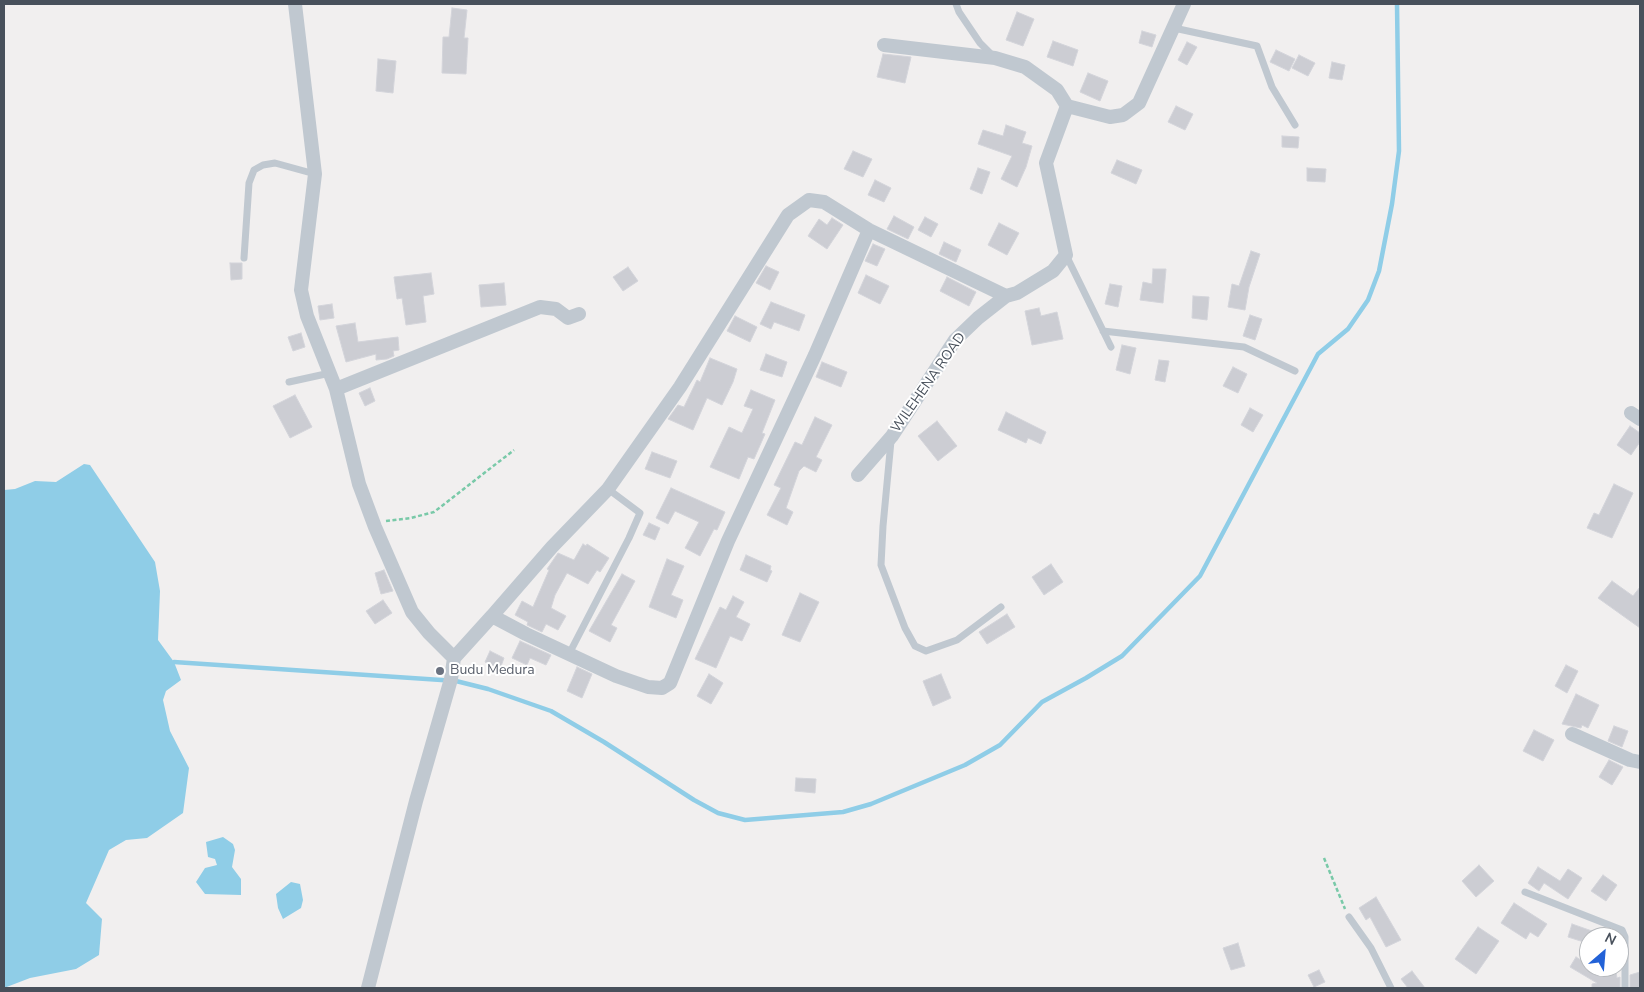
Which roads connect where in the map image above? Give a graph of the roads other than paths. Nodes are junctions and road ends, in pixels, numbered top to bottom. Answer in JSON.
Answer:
{"nodes":[{"id":1,"x":295,"y":4,"type":"edge"},
{"id":2,"x":956,"y":4,"type":"edge"},
{"id":3,"x":1184,"y":4,"type":"edge"},
{"id":4,"x":1174,"y":28,"type":"junction"},
{"id":5,"x":884,"y":45,"type":"dead end"},
{"id":6,"x":995,"y":58,"type":"junction"},
{"id":7,"x":1067,"y":106,"type":"junction"},
{"id":8,"x":1295,"y":125,"type":"dead end"},
{"id":9,"x":315,"y":174,"type":"junction"},
{"id":10,"x":869,"y":230,"type":"junction"},
{"id":11,"x":1066,"y":255,"type":"junction"},
{"id":12,"x":244,"y":258,"type":"dead end"},
{"id":13,"x":1006,"y":296,"type":"junction"},
{"id":14,"x":579,"y":314,"type":"dead end"},
{"id":15,"x":1103,"y":332,"type":"junction"},
{"id":16,"x":1111,"y":347,"type":"dead end"},
{"id":17,"x":1295,"y":371,"type":"dead end"},
{"id":18,"x":330,"y":372,"type":"junction"},
{"id":19,"x":289,"y":382,"type":"dead end"},
{"id":20,"x":336,"y":389,"type":"junction"},
{"id":21,"x":892,"y":436,"type":"junction"},
{"id":22,"x":858,"y":475,"type":"dead end"},
{"id":23,"x":608,"y":489,"type":"junction"},
{"id":24,"x":1001,"y":607,"type":"dead end"},
{"id":25,"x":492,"y":616,"type":"junction"},
{"id":26,"x":569,"y":654,"type":"junction"},
{"id":27,"x":454,"y":658,"type":"junction"},
{"id":28,"x":1572,"y":734,"type":"dead end"},
{"id":29,"x":1640,"y":762,"type":"edge"},
{"id":30,"x":1525,"y":892,"type":"dead end"},
{"id":31,"x":1349,"y":917,"type":"road end"},
{"id":32,"x":368,"y":988,"type":"edge"},
{"id":33,"x":1390,"y":988,"type":"edge"},
{"id":34,"x":1626,"y":988,"type":"edge"}],
"edges":[{"from":1,"to":9,"type":"street"},
{"from":2,"to":6,"type":"lane"},
{"from":3,"to":4,"type":"street"},
{"from":4,"to":7,"type":"street"},
{"from":4,"to":8,"type":"lane"},
{"from":5,"to":6,"type":"street"},
{"from":6,"to":7,"type":"street"},
{"from":7,"to":11,"type":"street"},
{"from":9,"to":12,"type":"lane"},
{"from":9,"to":18,"type":"street"},
{"from":10,"to":13,"type":"street"},
{"from":10,"to":23,"type":"street"},
{"from":10,"to":26,"type":"street"},
{"from":11,"to":13,"type":"street","name":"WILEHENA ROAD"},
{"from":11,"to":15,"type":"lane"},
{"from":13,"to":21,"type":"street","name":"WILEHENA ROAD"},
{"from":14,"to":20,"type":"street"},
{"from":15,"to":16,"type":"lane"},
{"from":15,"to":17,"type":"lane"},
{"from":18,"to":19,"type":"lane"},
{"from":18,"to":20,"type":"street"},
{"from":20,"to":27,"type":"street"},
{"from":21,"to":22,"type":"street","name":"WILEHENA ROAD"},
{"from":21,"to":24,"type":"lane"},
{"from":23,"to":25,"type":"street"},
{"from":23,"to":26,"type":"lane"},
{"from":25,"to":26,"type":"street"},
{"from":25,"to":27,"type":"street"},
{"from":27,"to":32,"type":"street"},
{"from":28,"to":29,"type":"street"},
{"from":30,"to":34,"type":"lane"},
{"from":31,"to":33,"type":"lane"}]}
